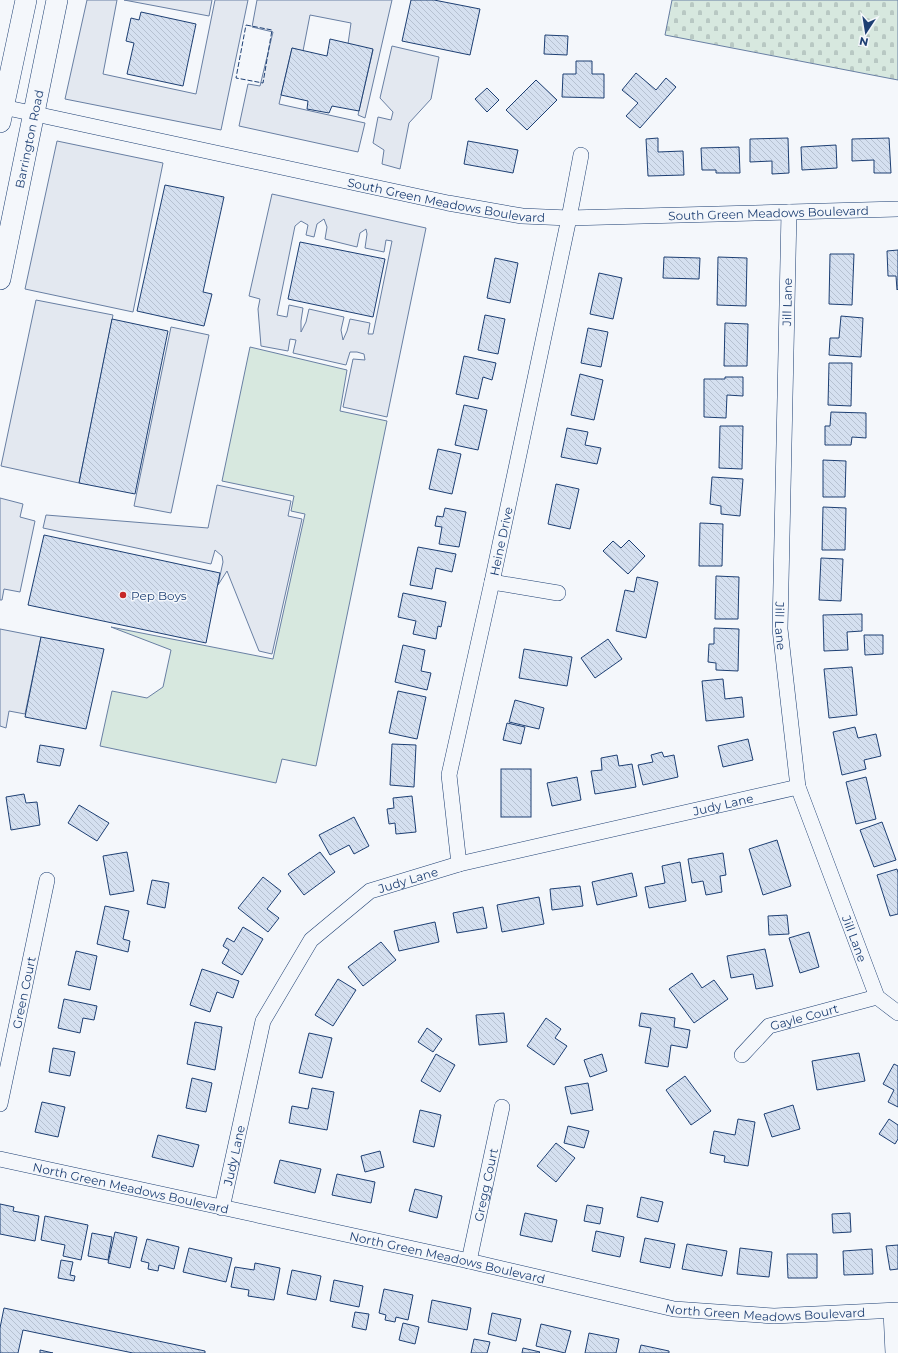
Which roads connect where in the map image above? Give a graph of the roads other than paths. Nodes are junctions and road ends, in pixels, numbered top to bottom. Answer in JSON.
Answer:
{"nodes":[{"id":1,"x":26,"y":0,"type":"edge"},
{"id":2,"x":57,"y":0,"type":"edge"},
{"id":3,"x":34,"y":114,"type":"junction"},
{"id":4,"x":2,"y":115,"type":"edge"},
{"id":5,"x":581,"y":155,"type":"dead end"},
{"id":6,"x":898,"y":209,"type":"edge"},
{"id":7,"x":789,"y":212,"type":"junction"},
{"id":8,"x":569,"y":218,"type":"junction"},
{"id":9,"x":0,"y":278,"type":"edge"},
{"id":10,"x":492,"y":582,"type":"junction"},
{"id":11,"x":558,"y":593,"type":"dead end"},
{"id":12,"x":798,"y":787,"type":"junction"},
{"id":13,"x":459,"y":864,"type":"junction"},
{"id":14,"x":47,"y":880,"type":"dead end"},
{"id":15,"x":877,"y":997,"type":"junction"},
{"id":16,"x":898,"y":1013,"type":"edge"},
{"id":17,"x":742,"y":1055,"type":"dead end"},
{"id":18,"x":0,"y":1104,"type":"edge"},
{"id":19,"x":502,"y":1108,"type":"dead end"},
{"id":20,"x":0,"y":1159,"type":"edge"},
{"id":21,"x":222,"y":1208,"type":"junction"},
{"id":22,"x":469,"y":1261,"type":"junction"},
{"id":23,"x":895,"y":1310,"type":"edge"},
{"id":24,"x":893,"y":1353,"type":"edge"}],
"edges":[{"from":1,"to":4,"type":"main road"},
{"from":2,"to":3,"type":"main road","name":"Barrington Road"},
{"from":3,"to":4,"type":"street","name":"South Green Meadows Boulevard"},
{"from":3,"to":8,"type":"street","name":"South Green Meadows Boulevard"},
{"from":3,"to":9,"type":"main road","name":"Barrington Road"},
{"from":5,"to":8,"type":"street","name":"Heine Drive"},
{"from":6,"to":7,"type":"street","name":"South Green Meadows Boulevard"},
{"from":7,"to":8,"type":"street","name":"South Green Meadows Boulevard"},
{"from":7,"to":12,"type":"street","name":"Jill Lane"},
{"from":8,"to":10,"type":"street","name":"Heine Drive"},
{"from":10,"to":11,"type":"street"},
{"from":10,"to":13,"type":"street","name":"Heine Drive"},
{"from":12,"to":13,"type":"street","name":"Judy Lane"},
{"from":12,"to":15,"type":"street","name":"Jill Lane"},
{"from":13,"to":21,"type":"street","name":"Judy Lane"},
{"from":14,"to":18,"type":"street","name":"Green Court"},
{"from":15,"to":16,"type":"street"},
{"from":15,"to":17,"type":"street","name":"Gayle Court"},
{"from":19,"to":22,"type":"street","name":"Gregg Court"},
{"from":20,"to":21,"type":"street","name":"North Green Meadows Boulevard"},
{"from":21,"to":22,"type":"street","name":"North Green Meadows Boulevard"},
{"from":22,"to":23,"type":"street","name":"North Green Meadows Boulevard"},
{"from":23,"to":24,"type":"street"}]}
